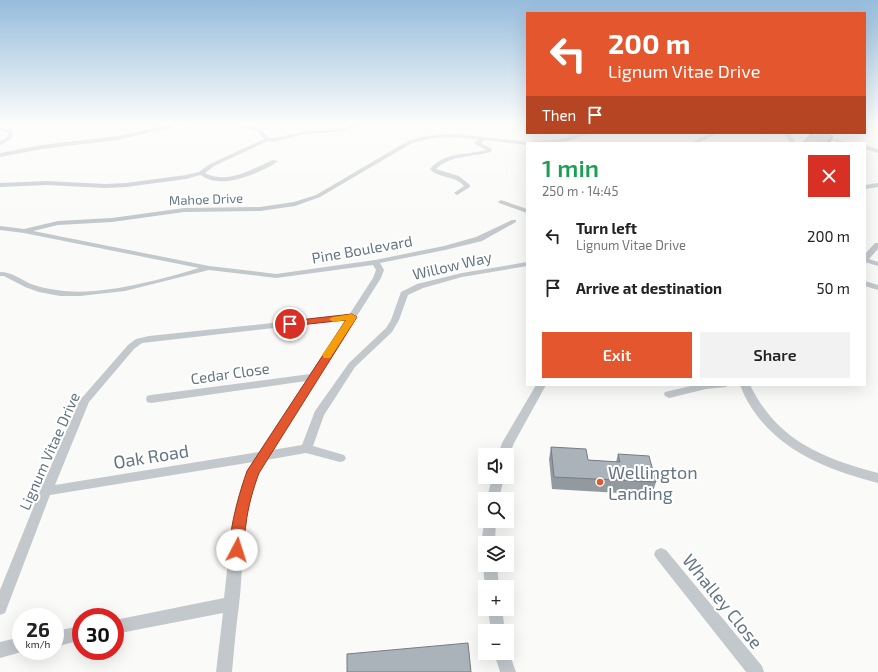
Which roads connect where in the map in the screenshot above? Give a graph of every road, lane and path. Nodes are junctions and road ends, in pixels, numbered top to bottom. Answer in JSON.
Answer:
{"nodes":[{"id":1,"x":237,"y":154,"type":"edge"},
{"id":2,"x":389,"y":154,"type":"edge"},
{"id":3,"x":471,"y":154,"type":"edge"},
{"id":4,"x":275,"y":161,"type":"dead end"},
{"id":5,"x":201,"y":173,"type":"junction"},
{"id":6,"x":0,"y":185,"type":"edge"},
{"id":7,"x":878,"y":185,"type":"edge"},
{"id":8,"x":866,"y":187,"type":"edge"},
{"id":9,"x":457,"y":193,"type":"dead end"},
{"id":10,"x":501,"y":202,"type":"dead end"},
{"id":11,"x":526,"y":211,"type":"edge"},
{"id":12,"x":514,"y":222,"type":"dead end"},
{"id":13,"x":0,"y":228,"type":"edge"},
{"id":14,"x":24,"y":231,"type":"junction"},
{"id":15,"x":878,"y":245,"type":"edge"},
{"id":16,"x":866,"y":258,"type":"edge"},
{"id":17,"x":866,"y":259,"type":"edge"},
{"id":18,"x":375,"y":262,"type":"junction"},
{"id":19,"x":526,"y":264,"type":"edge"},
{"id":20,"x":878,"y":264,"type":"edge"},
{"id":21,"x":209,"y":268,"type":"junction"},
{"id":22,"x":0,"y":274,"type":"edge"},
{"id":23,"x":866,"y":283,"type":"edge"},
{"id":24,"x":878,"y":288,"type":"edge"},
{"id":25,"x":352,"y":317,"type":"junction"},
{"id":26,"x":312,"y":377,"type":"junction"},
{"id":27,"x":540,"y":386,"type":"edge"},
{"id":28,"x":716,"y":386,"type":"edge"},
{"id":29,"x":745,"y":386,"type":"edge"},
{"id":30,"x":669,"y":394,"type":"dead end"},
{"id":31,"x":151,"y":399,"type":"dead end"},
{"id":32,"x":506,"y":448,"type":"edge"},
{"id":33,"x":306,"y":449,"type":"junction"},
{"id":34,"x":261,"y":457,"type":"junction"},
{"id":35,"x":340,"y":458,"type":"dead end"},
{"id":36,"x":878,"y":478,"type":"edge"},
{"id":37,"x":46,"y":491,"type":"junction"},
{"id":38,"x":661,"y":554,"type":"dead end"},
{"id":39,"x":232,"y":604,"type":"junction"},
{"id":40,"x":0,"y":608,"type":"edge"},
{"id":41,"x":124,"y":625,"type":"edge"},
{"id":42,"x":12,"y":647,"type":"edge"},
{"id":43,"x":0,"y":650,"type":"edge"},
{"id":44,"x":504,"y":660,"type":"edge"},
{"id":45,"x":224,"y":672,"type":"edge"},
{"id":46,"x":508,"y":672,"type":"edge"},
{"id":47,"x":756,"y":672,"type":"edge"}],
"edges":[{"from":1,"to":5,"type":"street"},
{"from":2,"to":14,"type":"street","name":"Mahoe Drive"},
{"from":3,"to":9,"type":"street"},
{"from":4,"to":5,"type":"street"},
{"from":5,"to":6,"type":"street"},
{"from":7,"to":8,"type":"street"},
{"from":10,"to":11,"type":"street"},
{"from":12,"to":18,"type":"street","name":"Pine Boulevard"},
{"from":13,"to":14,"type":"street","name":"Pine Boulevard"},
{"from":14,"to":21,"type":"street","name":"Pine Boulevard"},
{"from":15,"to":16,"type":"street"},
{"from":17,"to":20,"type":"street"},
{"from":18,"to":21,"type":"street","name":"Pine Boulevard"},
{"from":18,"to":25,"type":"street"},
{"from":19,"to":33,"type":"street","name":"Willow Way"},
{"from":21,"to":22,"type":"street","name":"Pine Boulevard"},
{"from":23,"to":24,"type":"street"},
{"from":25,"to":26,"type":"street"},
{"from":25,"to":37,"type":"street","name":"Lignum Vitae Drive"},
{"from":26,"to":31,"type":"street","name":"Cedar Close"},
{"from":26,"to":34,"type":"street"},
{"from":27,"to":32,"type":"street"},
{"from":28,"to":30,"type":"street"},
{"from":29,"to":36,"type":"street"},
{"from":33,"to":34,"type":"street"},
{"from":33,"to":35,"type":"street"},
{"from":34,"to":37,"type":"street","name":"Oak Road"},
{"from":34,"to":39,"type":"street"},
{"from":37,"to":40,"type":"street","name":"Lignum Vitae Drive"},
{"from":38,"to":47,"type":"street","name":"Whalley Close"},
{"from":39,"to":41,"type":"street"},
{"from":39,"to":45,"type":"street"},
{"from":42,"to":43,"type":"street"},
{"from":44,"to":46,"type":"street"}]}
